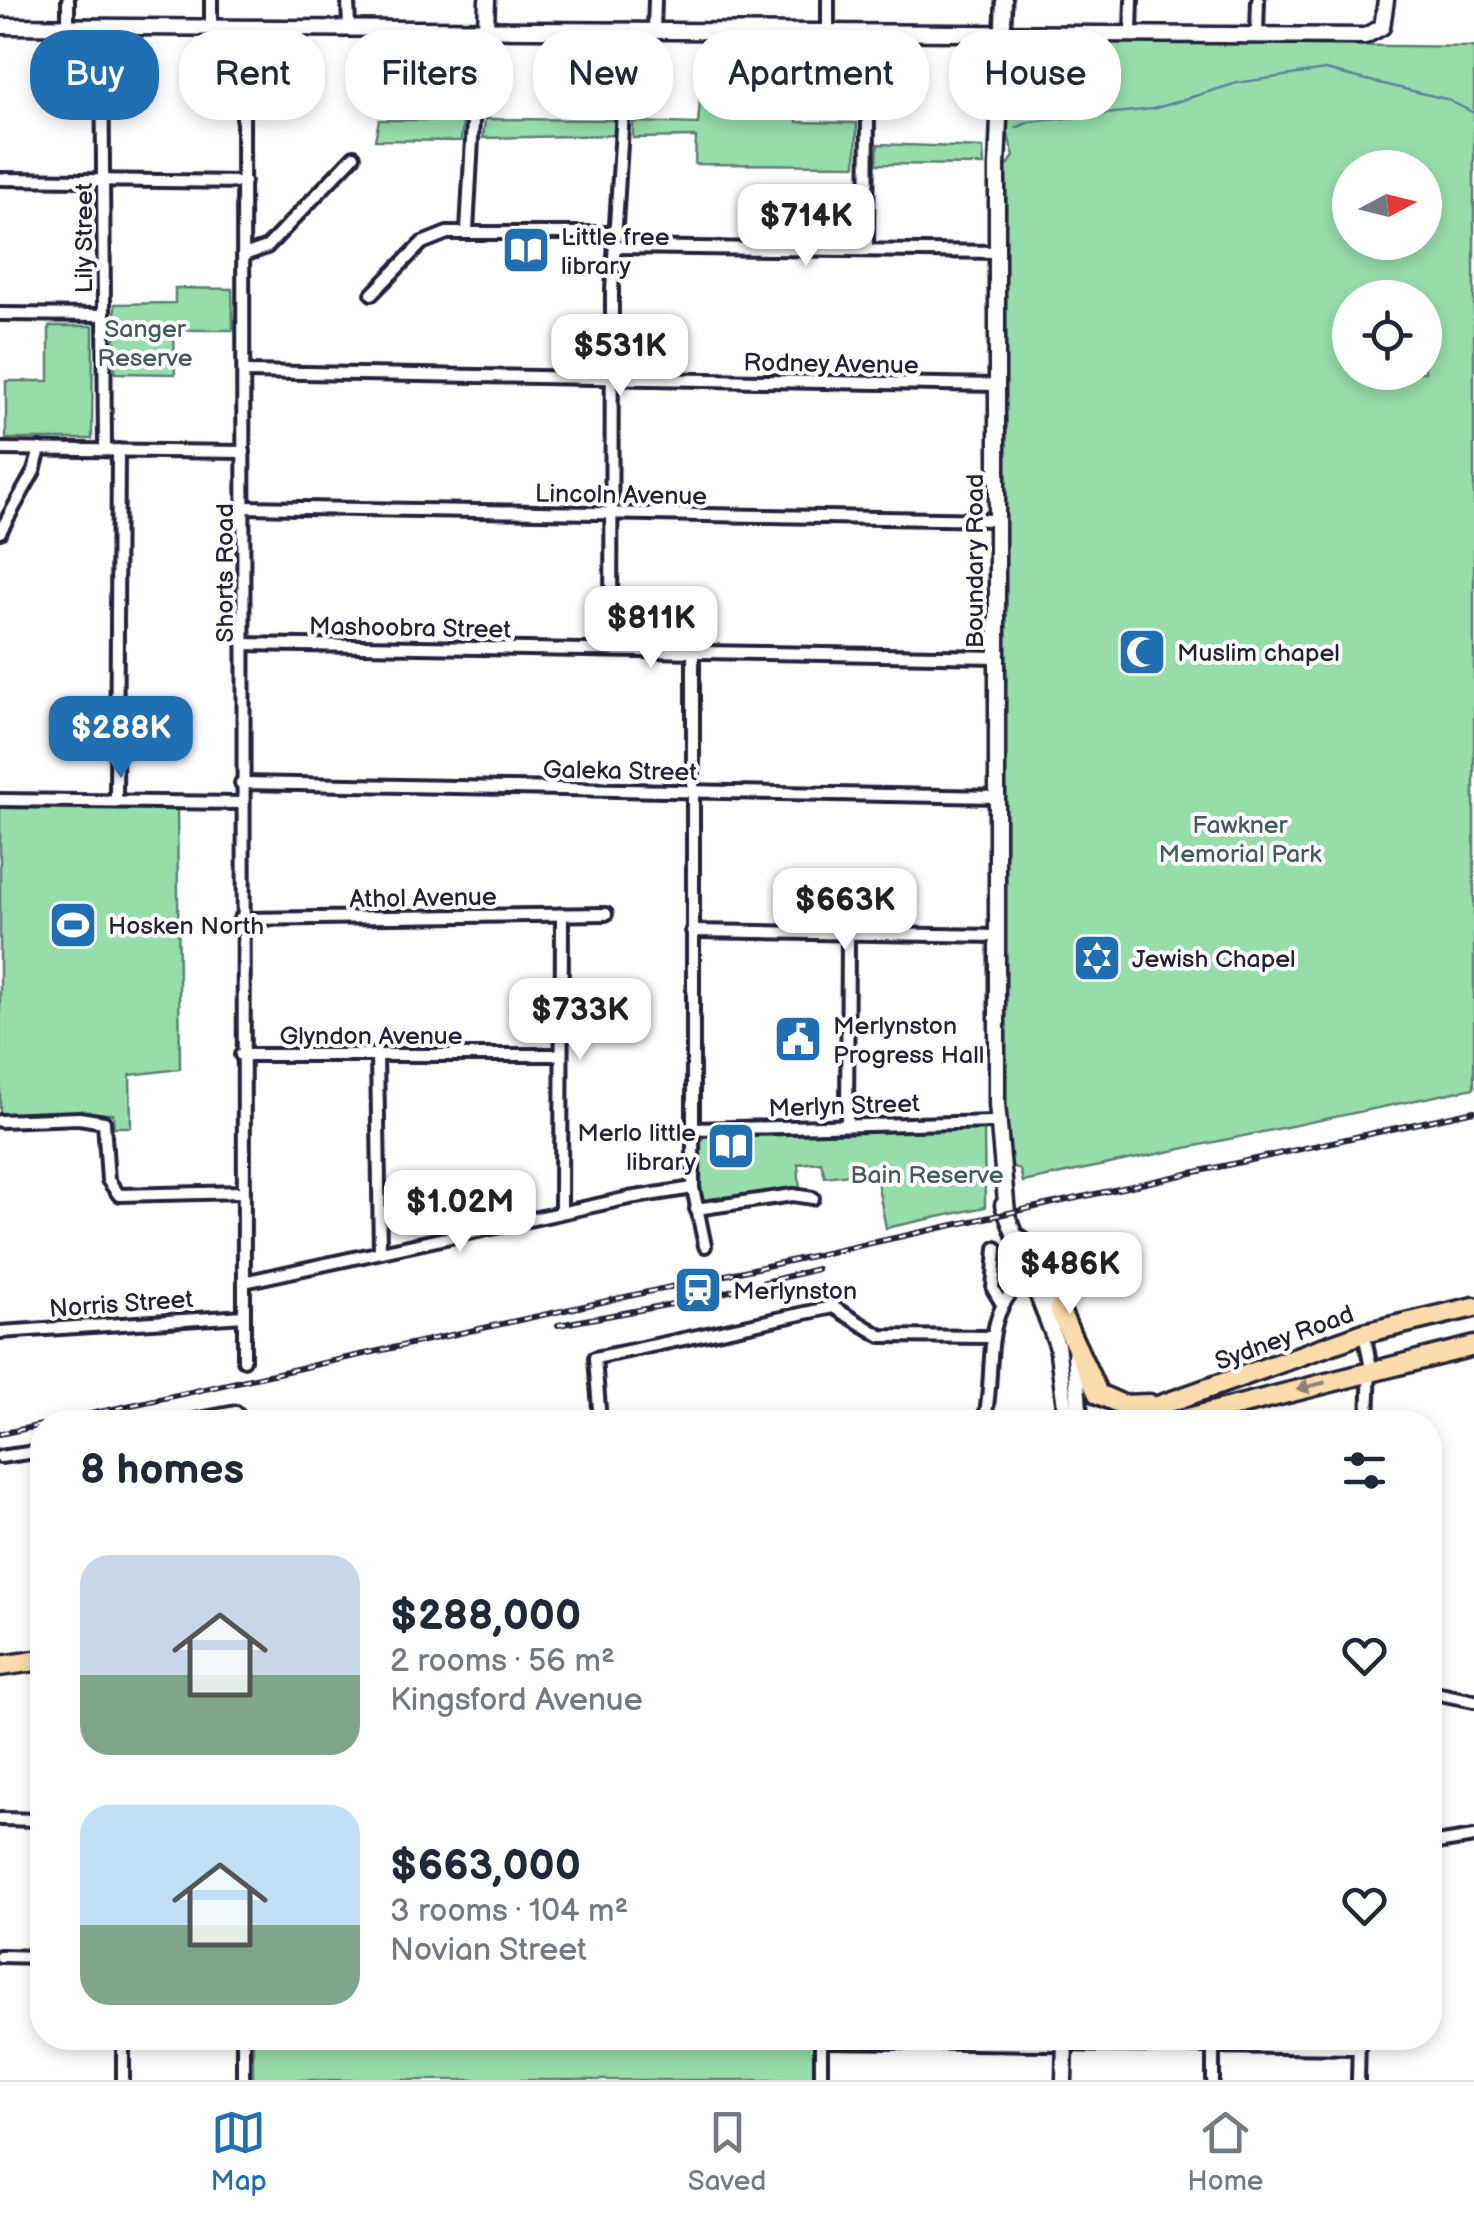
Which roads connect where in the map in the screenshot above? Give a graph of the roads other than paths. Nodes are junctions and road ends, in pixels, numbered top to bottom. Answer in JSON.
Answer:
{"nodes":[{"id":1,"x":68,"y":0,"type":"edge"},
{"id":2,"x":212,"y":0,"type":"edge"},
{"id":3,"x":348,"y":0,"type":"edge"},
{"id":4,"x":486,"y":0,"type":"edge"},
{"id":5,"x":655,"y":0,"type":"edge"},
{"id":6,"x":828,"y":0,"type":"edge"},
{"id":7,"x":1004,"y":0,"type":"edge"},
{"id":8,"x":1132,"y":0,"type":"edge"},
{"id":9,"x":1258,"y":0,"type":"edge"},
{"id":10,"x":1386,"y":0,"type":"edge"},
{"id":11,"x":0,"y":26,"type":"edge"},
{"id":12,"x":68,"y":26,"type":"junction"},
{"id":13,"x":102,"y":27,"type":"junction"},
{"id":14,"x":212,"y":28,"type":"junction"},
{"id":15,"x":243,"y":28,"type":"junction"},
{"id":16,"x":348,"y":28,"type":"junction"},
{"id":17,"x":482,"y":29,"type":"junction"},
{"id":18,"x":628,"y":30,"type":"edge"},
{"id":19,"x":654,"y":30,"type":"edge"},
{"id":20,"x":828,"y":30,"type":"edge"},
{"id":21,"x":1002,"y":30,"type":"edge"},
{"id":22,"x":1121,"y":31,"type":"edge"},
{"id":23,"x":1131,"y":31,"type":"junction"},
{"id":24,"x":1257,"y":33,"type":"junction"},
{"id":25,"x":623,"y":120,"type":"edge"},
{"id":26,"x":868,"y":120,"type":"edge"},
{"id":27,"x":1000,"y":120,"type":"edge"},
{"id":28,"x":354,"y":156,"type":"dead end"},
{"id":29,"x":0,"y":178,"type":"edge"},
{"id":30,"x":103,"y":180,"type":"junction"},
{"id":31,"x":244,"y":182,"type":"junction"},
{"id":32,"x":467,"y":231,"type":"junction"},
{"id":33,"x":616,"y":233,"type":"junction"},
{"id":34,"x":615,"y":247,"type":"junction"},
{"id":35,"x":867,"y":250,"type":"junction"},
{"id":36,"x":997,"y":252,"type":"junction"},
{"id":37,"x":244,"y":255,"type":"junction"},
{"id":38,"x":372,"y":294,"type":"dead end"},
{"id":39,"x":0,"y":314,"type":"edge"},
{"id":40,"x":102,"y":315,"type":"junction"},
{"id":41,"x":245,"y":372,"type":"junction"},
{"id":42,"x":611,"y":378,"type":"junction"},
{"id":43,"x":996,"y":386,"type":"junction"},
{"id":44,"x":0,"y":449,"type":"edge"},
{"id":45,"x":40,"y":449,"type":"junction"},
{"id":46,"x":105,"y":450,"type":"junction"},
{"id":47,"x":118,"y":450,"type":"junction"},
{"id":48,"x":244,"y":452,"type":"junction"},
{"id":49,"x":244,"y":506,"type":"junction"},
{"id":50,"x":611,"y":514,"type":"junction"},
{"id":51,"x":997,"y":520,"type":"junction"},
{"id":52,"x":0,"y":532,"type":"edge"},
{"id":53,"x":243,"y":644,"type":"junction"},
{"id":54,"x":611,"y":650,"type":"junction"},
{"id":55,"x":693,"y":652,"type":"junction"},
{"id":56,"x":997,"y":657,"type":"junction"},
{"id":57,"x":242,"y":783,"type":"junction"},
{"id":58,"x":692,"y":792,"type":"junction"},
{"id":59,"x":998,"y":797,"type":"junction"},
{"id":60,"x":0,"y":800,"type":"edge"},
{"id":61,"x":116,"y":801,"type":"junction"},
{"id":62,"x":241,"y":803,"type":"junction"},
{"id":63,"x":562,"y":914,"type":"junction"},
{"id":64,"x":606,"y":914,"type":"dead end"},
{"id":65,"x":240,"y":919,"type":"junction"},
{"id":66,"x":692,"y":931,"type":"junction"},
{"id":67,"x":848,"y":933,"type":"junction"},
{"id":68,"x":997,"y":936,"type":"junction"},
{"id":69,"x":377,"y":1054,"type":"junction"},
{"id":70,"x":241,"y":1055,"type":"junction"},
{"id":71,"x":560,"y":1055,"type":"junction"},
{"id":72,"x":0,"y":1121,"type":"edge"},
{"id":73,"x":997,"y":1122,"type":"junction"},
{"id":74,"x":848,"y":1124,"type":"junction"},
{"id":75,"x":692,"y":1129,"type":"junction"},
{"id":76,"x":693,"y":1188,"type":"junction"},
{"id":77,"x":242,"y":1192,"type":"junction"},
{"id":78,"x":813,"y":1198,"type":"dead end"},
{"id":79,"x":696,"y":1209,"type":"junction"},
{"id":80,"x":562,"y":1212,"type":"junction"},
{"id":81,"x":705,"y":1246,"type":"dead end"},
{"id":82,"x":996,"y":1248,"type":"dead end"},
{"id":83,"x":380,"y":1252,"type":"junction"},
{"id":84,"x":1036,"y":1278,"type":"junction"},
{"id":85,"x":244,"y":1282,"type":"junction"},
{"id":86,"x":1006,"y":1299,"type":"junction"},
{"id":87,"x":1474,"y":1307,"type":"edge"},
{"id":88,"x":1059,"y":1309,"type":"junction"},
{"id":89,"x":244,"y":1316,"type":"junction"},
{"id":90,"x":0,"y":1332,"type":"edge"},
{"id":91,"x":1364,"y":1334,"type":"junction"},
{"id":92,"x":991,"y":1337,"type":"junction"},
{"id":93,"x":1474,"y":1346,"type":"edge"},
{"id":94,"x":244,"y":1360,"type":"dead end"},
{"id":95,"x":1370,"y":1371,"type":"junction"},
{"id":96,"x":990,"y":1401,"type":"junction"},
{"id":97,"x":1178,"y":1402,"type":"junction"},
{"id":98,"x":599,"y":1410,"type":"edge"},
{"id":99,"x":987,"y":1410,"type":"edge"},
{"id":100,"x":992,"y":1410,"type":"edge"},
{"id":101,"x":1066,"y":1410,"type":"edge"},
{"id":102,"x":1079,"y":1410,"type":"edge"},
{"id":103,"x":1152,"y":1410,"type":"edge"},
{"id":104,"x":1219,"y":1410,"type":"edge"},
{"id":105,"x":1368,"y":1410,"type":"edge"},
{"id":106,"x":30,"y":1453,"type":"edge"},
{"id":107,"x":0,"y":1457,"type":"edge"},
{"id":108,"x":30,"y":1662,"type":"edge"},
{"id":109,"x":0,"y":1666,"type":"edge"},
{"id":110,"x":1442,"y":1694,"type":"edge"},
{"id":111,"x":1474,"y":1701,"type":"edge"},
{"id":112,"x":0,"y":1819,"type":"edge"},
{"id":113,"x":30,"y":1820,"type":"edge"},
{"id":114,"x":1474,"y":1837,"type":"edge"},
{"id":115,"x":1442,"y":1842,"type":"edge"},
{"id":116,"x":0,"y":1956,"type":"edge"},
{"id":117,"x":30,"y":1957,"type":"edge"},
{"id":118,"x":124,"y":2050,"type":"edge"},
{"id":119,"x":243,"y":2050,"type":"edge"},
{"id":120,"x":821,"y":2050,"type":"edge"},
{"id":121,"x":1065,"y":2050,"type":"edge"},
{"id":122,"x":1213,"y":2050,"type":"edge"},
{"id":123,"x":1359,"y":2050,"type":"edge"},
{"id":124,"x":123,"y":2080,"type":"edge"},
{"id":125,"x":242,"y":2080,"type":"edge"},
{"id":126,"x":821,"y":2080,"type":"edge"},
{"id":127,"x":1064,"y":2080,"type":"edge"},
{"id":128,"x":1212,"y":2080,"type":"edge"},
{"id":129,"x":1358,"y":2080,"type":"edge"}],
"edges":[{"from":1,"to":12,"type":"street"},
{"from":2,"to":14,"type":"street"},
{"from":3,"to":16,"type":"street"},
{"from":4,"to":17,"type":"main road"},
{"from":5,"to":19,"type":"street"},
{"from":6,"to":20,"type":"street"},
{"from":7,"to":21,"type":"main road","name":"Boundary Road"},
{"from":8,"to":23,"type":"street"},
{"from":9,"to":24,"type":"street"},
{"from":10,"to":24,"type":"main road"},
{"from":11,"to":12,"type":"main road"},
{"from":12,"to":13,"type":"main road"},
{"from":13,"to":14,"type":"main road"},
{"from":13,"to":30,"type":"street","name":"Lily Street"},
{"from":14,"to":15,"type":"main road"},
{"from":15,"to":16,"type":"main road"},
{"from":15,"to":31,"type":"street","name":"Shorts Road"},
{"from":16,"to":17,"type":"main road"},
{"from":17,"to":18,"type":"main road"},
{"from":17,"to":32,"type":"street"},
{"from":22,"to":23,"type":"main road"},
{"from":23,"to":24,"type":"main road"},
{"from":25,"to":33,"type":"street"},
{"from":26,"to":35,"type":"street"},
{"from":27,"to":36,"type":"main road","name":"Boundary Road"},
{"from":28,"to":37,"type":"street"},
{"from":29,"to":30,"type":"street"},
{"from":30,"to":31,"type":"street"},
{"from":30,"to":40,"type":"street","name":"Lily Street"},
{"from":31,"to":37,"type":"street","name":"Shorts Road"},
{"from":32,"to":33,"type":"street"},
{"from":32,"to":38,"type":"street"},
{"from":33,"to":34,"type":"street"},
{"from":34,"to":35,"type":"street"},
{"from":34,"to":42,"type":"street"},
{"from":35,"to":36,"type":"street"},
{"from":36,"to":43,"type":"main road","name":"Boundary Road"},
{"from":37,"to":41,"type":"street","name":"Shorts Road"},
{"from":39,"to":40,"type":"street"},
{"from":40,"to":46,"type":"street","name":"Lily Street"},
{"from":41,"to":42,"type":"street","name":"Rodney Avenue"},
{"from":41,"to":48,"type":"street","name":"Shorts Road"},
{"from":42,"to":43,"type":"street","name":"Rodney Avenue"},
{"from":42,"to":50,"type":"street"},
{"from":43,"to":51,"type":"main road","name":"Boundary Road"},
{"from":44,"to":45,"type":"street"},
{"from":45,"to":46,"type":"street"},
{"from":45,"to":52,"type":"street"},
{"from":46,"to":47,"type":"street"},
{"from":47,"to":48,"type":"street"},
{"from":47,"to":61,"type":"street"},
{"from":48,"to":49,"type":"street","name":"Shorts Road"},
{"from":49,"to":50,"type":"street","name":"Lincoln Avenue"},
{"from":49,"to":53,"type":"street","name":"Shorts Road"},
{"from":50,"to":51,"type":"street","name":"Lincoln Avenue"},
{"from":50,"to":54,"type":"street"},
{"from":51,"to":56,"type":"main road","name":"Boundary Road"},
{"from":53,"to":54,"type":"street","name":"Mashoobra Street"},
{"from":53,"to":57,"type":"street","name":"Shorts Road"},
{"from":54,"to":55,"type":"street","name":"Mashoobra Street"},
{"from":55,"to":56,"type":"street","name":"Mashoobra Street"},
{"from":55,"to":58,"type":"street"},
{"from":56,"to":59,"type":"main road","name":"Boundary Road"},
{"from":57,"to":58,"type":"street","name":"Galeka Street"},
{"from":57,"to":62,"type":"street","name":"Shorts Road"},
{"from":58,"to":59,"type":"street","name":"Galeka Street"},
{"from":58,"to":66,"type":"street"},
{"from":59,"to":68,"type":"main road","name":"Boundary Road"},
{"from":60,"to":61,"type":"street"},
{"from":61,"to":62,"type":"street"},
{"from":62,"to":65,"type":"street","name":"Shorts Road"},
{"from":63,"to":64,"type":"street","name":"Athol Avenue"},
{"from":63,"to":65,"type":"street","name":"Athol Avenue"},
{"from":63,"to":71,"type":"street"},
{"from":65,"to":70,"type":"street","name":"Shorts Road"},
{"from":66,"to":67,"type":"street"},
{"from":66,"to":75,"type":"street"},
{"from":67,"to":68,"type":"street"},
{"from":67,"to":74,"type":"street"},
{"from":68,"to":73,"type":"main road","name":"Boundary Road"},
{"from":69,"to":70,"type":"street","name":"Glyndon Avenue"},
{"from":69,"to":71,"type":"street","name":"Glyndon Avenue"},
{"from":69,"to":83,"type":"street"},
{"from":70,"to":77,"type":"street","name":"Shorts Road"},
{"from":71,"to":80,"type":"street"},
{"from":72,"to":77,"type":"street"},
{"from":73,"to":74,"type":"street","name":"Merlyn Street"},
{"from":73,"to":84,"type":"main road","name":"Boundary Road"},
{"from":74,"to":75,"type":"street","name":"Merlyn Street"},
{"from":75,"to":76,"type":"street"},
{"from":76,"to":79,"type":"street"},
{"from":76,"to":80,"type":"street"},
{"from":77,"to":85,"type":"street","name":"Shorts Road"},
{"from":78,"to":79,"type":"street"},
{"from":79,"to":81,"type":"street"},
{"from":80,"to":83,"type":"street"},
{"from":82,"to":86,"type":"street"},
{"from":83,"to":85,"type":"street"},
{"from":84,"to":86,"type":"street"},
{"from":84,"to":88,"type":"main road","name":"Boundary Road"},
{"from":84,"to":101,"type":"main road","name":"Boundary Road"},
{"from":85,"to":89,"type":"street","name":"Shorts Road"},
{"from":86,"to":92,"type":"street"},
{"from":87,"to":91,"type":"highway","name":"Sydney Road"},
{"from":88,"to":97,"type":"highway"},
{"from":88,"to":102,"type":"main road","name":"Boundary Road"},
{"from":89,"to":90,"type":"street","name":"Norris Street"},
{"from":89,"to":94,"type":"street","name":"Shorts Road"},
{"from":91,"to":95,"type":"street"},
{"from":91,"to":97,"type":"highway","name":"Sydney Road"},
{"from":92,"to":96,"type":"street"},
{"from":92,"to":98,"type":"street"},
{"from":93,"to":95,"type":"highway","name":"Sydney Road"},
{"from":95,"to":104,"type":"highway","name":"Sydney Road","one_way":true},
{"from":95,"to":105,"type":"street"},
{"from":96,"to":99,"type":"street"},
{"from":96,"to":100,"type":"street"},
{"from":97,"to":103,"type":"highway","name":"Sydney Road"},
{"from":106,"to":107,"type":"street"},
{"from":108,"to":109,"type":"highway"},
{"from":110,"to":111,"type":"street"},
{"from":112,"to":113,"type":"street"},
{"from":114,"to":115,"type":"street"},
{"from":116,"to":117,"type":"street"},
{"from":118,"to":124,"type":"street"},
{"from":119,"to":125,"type":"street"},
{"from":120,"to":126,"type":"street"},
{"from":121,"to":127,"type":"main road"},
{"from":122,"to":128,"type":"street"},
{"from":123,"to":129,"type":"street"}]}
